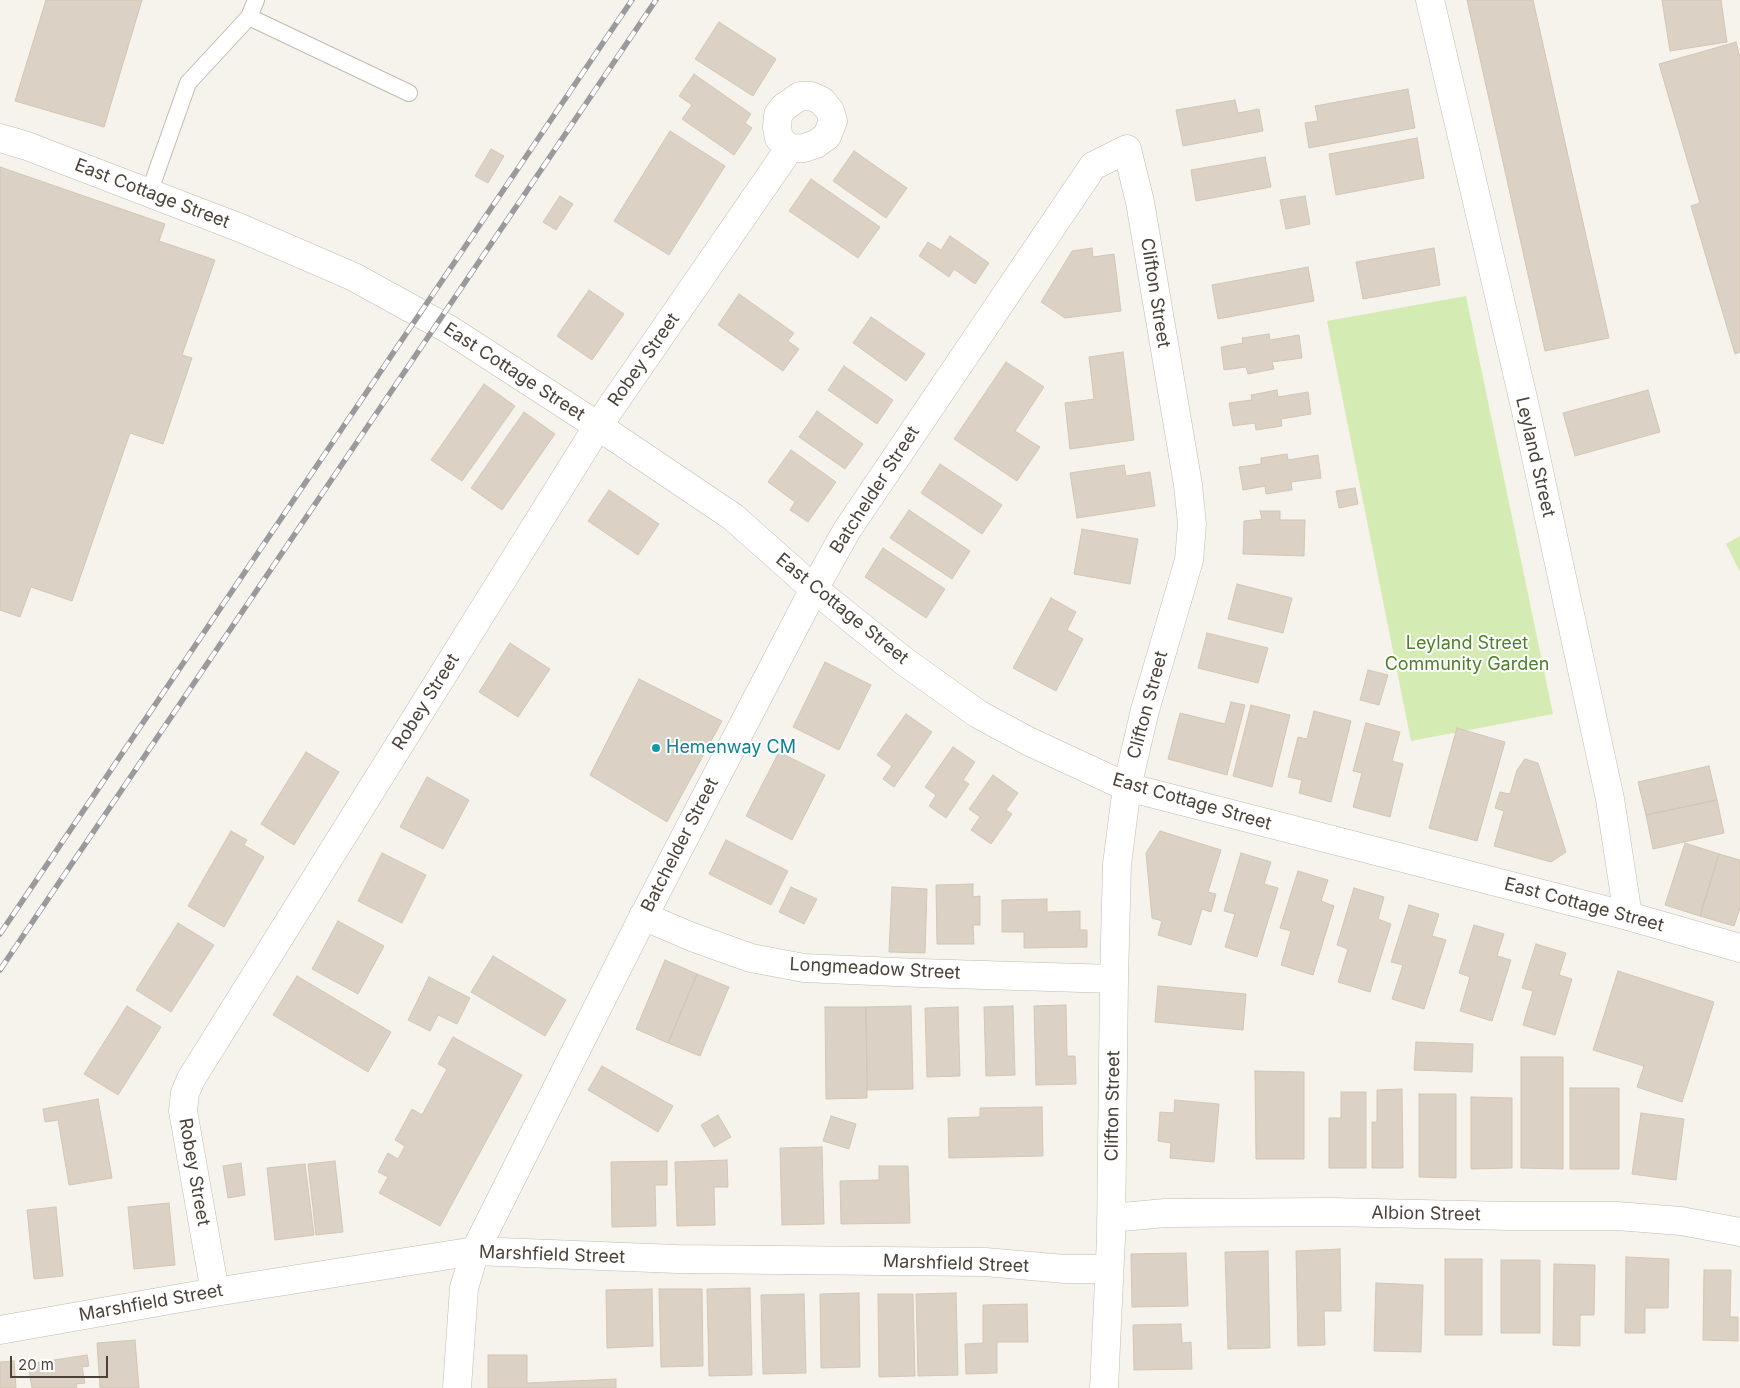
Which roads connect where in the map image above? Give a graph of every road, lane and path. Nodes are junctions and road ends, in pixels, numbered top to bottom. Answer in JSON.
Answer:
{"nodes":[{"id":1,"x":256,"y":0,"type":"edge"},
{"id":2,"x":1430,"y":0,"type":"edge"},
{"id":3,"x":249,"y":17,"type":"junction"},
{"id":4,"x":409,"y":93,"type":"dead end"},
{"id":5,"x":0,"y":138,"type":"edge"},
{"id":6,"x":789,"y":149,"type":"dead end"},
{"id":7,"x":1127,"y":149,"type":"joint"},
{"id":8,"x":149,"y":193,"type":"junction"},
{"id":9,"x":598,"y":426,"type":"junction"},
{"id":10,"x":814,"y":589,"type":"junction"},
{"id":11,"x":1127,"y":787,"type":"junction"},
{"id":12,"x":643,"y":916,"type":"junction"},
{"id":13,"x":1628,"y":916,"type":"junction"},
{"id":14,"x":1740,"y":948,"type":"edge"},
{"id":15,"x":1114,"y":979,"type":"junction"},
{"id":16,"x":1112,"y":1218,"type":"junction"},
{"id":17,"x":1740,"y":1232,"type":"edge"},
{"id":18,"x":475,"y":1251,"type":"junction"},
{"id":19,"x":1109,"y":1269,"type":"junction"},
{"id":20,"x":215,"y":1292,"type":"junction"},
{"id":21,"x":0,"y":1330,"type":"edge"},
{"id":22,"x":457,"y":1388,"type":"edge"},
{"id":23,"x":1104,"y":1388,"type":"edge"}],
"edges":[{"from":1,"to":3,"type":"lane"},
{"from":2,"to":13,"type":"street","name":"Leyland Street"},
{"from":3,"to":4,"type":"lane"},
{"from":3,"to":8,"type":"lane"},
{"from":5,"to":8,"type":"street","name":"East Cottage Street"},
{"from":6,"to":9,"type":"street","name":"Robey Street"},
{"from":7,"to":10,"type":"street","name":"Batchelder Street"},
{"from":7,"to":11,"type":"street","name":"Clifton Street"},
{"from":8,"to":9,"type":"street","name":"East Cottage Street"},
{"from":9,"to":10,"type":"street","name":"East Cottage Street"},
{"from":9,"to":20,"type":"street","name":"Robey Street"},
{"from":10,"to":11,"type":"street","name":"East Cottage Street"},
{"from":10,"to":12,"type":"street","name":"Batchelder Street"},
{"from":11,"to":13,"type":"street","name":"East Cottage Street"},
{"from":11,"to":15,"type":"street","name":"Clifton Street"},
{"from":12,"to":15,"type":"street","name":"Longmeadow Street"},
{"from":12,"to":18,"type":"street","name":"Batchelder Street"},
{"from":13,"to":14,"type":"street","name":"East Cottage Street"},
{"from":15,"to":16,"type":"street","name":"Clifton Street"},
{"from":16,"to":17,"type":"street","name":"Albion Street"},
{"from":16,"to":19,"type":"street","name":"Clifton Street"},
{"from":18,"to":19,"type":"street","name":"Marshfield Street"},
{"from":18,"to":20,"type":"street","name":"Marshfield Street"},
{"from":18,"to":22,"type":"street","name":"Batchelder Street"},
{"from":19,"to":23,"type":"street","name":"Clifton Street"},
{"from":20,"to":21,"type":"street","name":"Marshfield Street"}]}
